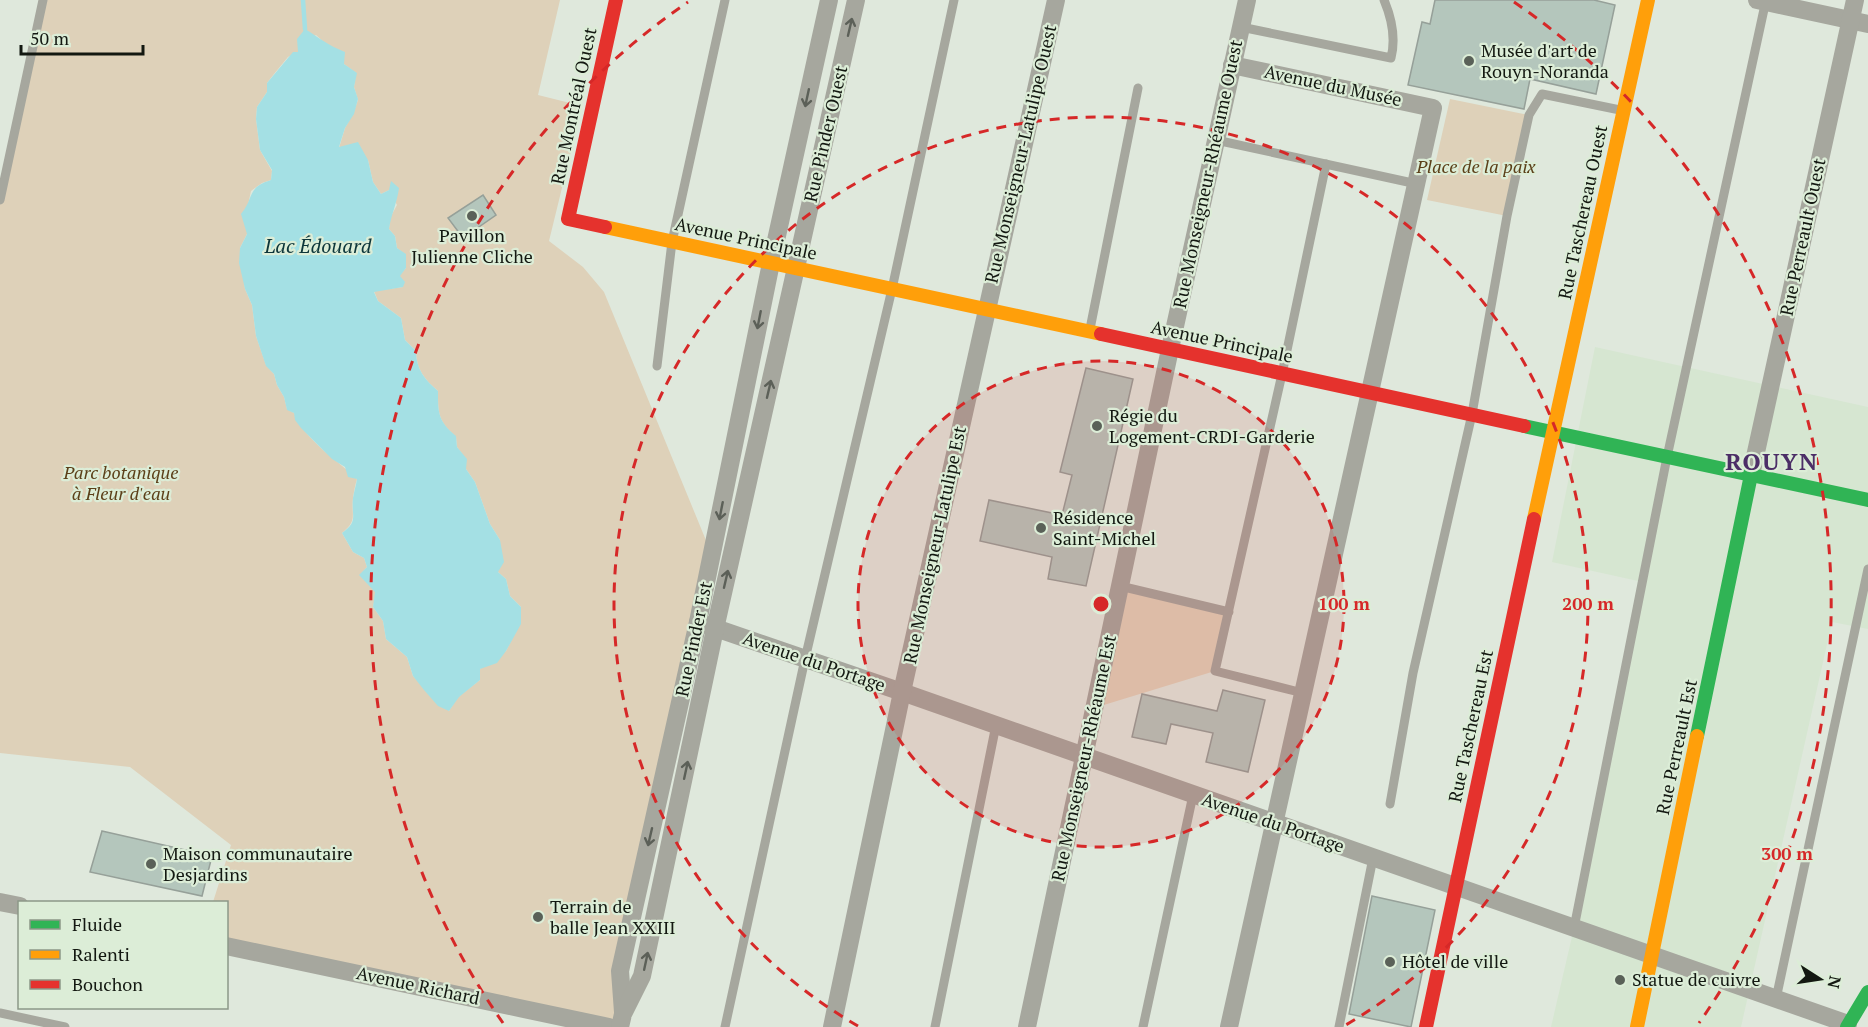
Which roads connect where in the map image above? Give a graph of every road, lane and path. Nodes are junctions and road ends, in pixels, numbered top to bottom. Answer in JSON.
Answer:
{"nodes":[{"id":1,"x":43,"y":0,"type":"edge"},
{"id":2,"x":616,"y":0,"type":"edge"},
{"id":3,"x":725,"y":0,"type":"edge"},
{"id":4,"x":829,"y":0,"type":"edge"},
{"id":5,"x":856,"y":0,"type":"edge"},
{"id":6,"x":954,"y":0,"type":"edge"},
{"id":7,"x":1056,"y":0,"type":"edge"},
{"id":8,"x":1247,"y":0,"type":"edge"},
{"id":9,"x":1384,"y":0,"type":"edge"},
{"id":10,"x":1648,"y":0,"type":"edge"},
{"id":11,"x":1855,"y":0,"type":"edge"},
{"id":12,"x":1763,"y":1,"type":"edge"},
{"id":13,"x":1859,"y":22,"type":"edge"},
{"id":14,"x":1241,"y":27,"type":"junction"},
{"id":15,"x":1232,"y":65,"type":"junction"},
{"id":16,"x":1138,"y":88,"type":"dead end"},
{"id":17,"x":1623,"y":111,"type":"junction"},
{"id":18,"x":1216,"y":140,"type":"junction"},
{"id":19,"x":1326,"y":164,"type":"junction"},
{"id":20,"x":1416,"y":184,"type":"junction"},
{"id":21,"x":0,"y":200,"type":"edge"},
{"id":22,"x":568,"y":219,"type":"joint"},
{"id":23,"x":672,"y":242,"type":"junction"},
{"id":24,"x":771,"y":263,"type":"junction"},
{"id":25,"x":796,"y":268,"type":"junction"},
{"id":26,"x":892,"y":289,"type":"junction"},
{"id":27,"x":987,"y":309,"type":"junction"},
{"id":28,"x":1090,"y":332,"type":"junction"},
{"id":29,"x":1170,"y":349,"type":"junction"},
{"id":30,"x":657,"y":366,"type":"dead end"},
{"id":31,"x":1282,"y":374,"type":"junction"},
{"id":32,"x":1370,"y":392,"type":"junction"},
{"id":33,"x":1472,"y":414,"type":"junction"},
{"id":34,"x":1552,"y":432,"type":"junction"},
{"id":35,"x":1667,"y":457,"type":"junction"},
{"id":36,"x":1751,"y":475,"type":"junction"},
{"id":37,"x":1868,"y":500,"type":"edge"},
{"id":38,"x":1868,"y":569,"type":"edge"},
{"id":39,"x":1120,"y":586,"type":"junction"},
{"id":40,"x":1229,"y":612,"type":"junction"},
{"id":41,"x":698,"y":622,"type":"junction"},
{"id":42,"x":715,"y":629,"type":"junction"},
{"id":43,"x":805,"y":659,"type":"junction"},
{"id":44,"x":902,"y":692,"type":"junction"},
{"id":45,"x":1304,"y":693,"type":"junction"},
{"id":46,"x":996,"y":725,"type":"junction"},
{"id":47,"x":1084,"y":757,"type":"junction"},
{"id":48,"x":1193,"y":795,"type":"junction"},
{"id":49,"x":1390,"y":804,"type":"dead end"},
{"id":50,"x":1275,"y":823,"type":"junction"},
{"id":51,"x":1373,"y":858,"type":"junction"},
{"id":52,"x":1455,"y":887,"type":"junction"},
{"id":53,"x":0,"y":902,"type":"edge"},
{"id":54,"x":18,"y":906,"type":"edge"},
{"id":55,"x":1574,"y":928,"type":"junction"},
{"id":56,"x":228,"y":946,"type":"edge"},
{"id":57,"x":1652,"y":955,"type":"junction"},
{"id":58,"x":1868,"y":992,"type":"edge"},
{"id":59,"x":1776,"y":999,"type":"junction"},
{"id":60,"x":0,"y":1013,"type":"edge"},
{"id":61,"x":622,"y":1021,"type":"edge"},
{"id":62,"x":1847,"y":1026,"type":"edge"},
{"id":63,"x":65,"y":1027,"type":"edge"},
{"id":64,"x":609,"y":1027,"type":"edge"},
{"id":65,"x":725,"y":1027,"type":"edge"},
{"id":66,"x":832,"y":1027,"type":"edge"},
{"id":67,"x":935,"y":1027,"type":"edge"},
{"id":68,"x":1027,"y":1027,"type":"edge"},
{"id":69,"x":1143,"y":1027,"type":"edge"},
{"id":70,"x":1229,"y":1027,"type":"edge"},
{"id":71,"x":1340,"y":1027,"type":"edge"},
{"id":72,"x":1426,"y":1027,"type":"edge"},
{"id":73,"x":1637,"y":1027,"type":"edge"}],
"edges":[{"from":1,"to":21,"type":"lane"},
{"from":2,"to":22,"type":"street","name":"Rue Montréal Ouest"},
{"from":3,"to":23,"type":"lane"},
{"from":4,"to":24,"type":"street","name":"Rue Pinder Ouest","one_way":true},
{"from":25,"to":5,"type":"street","name":"Rue Pinder Ouest","one_way":true},
{"from":6,"to":26,"type":"lane"},
{"from":7,"to":27,"type":"street","name":"Rue Monseigneur-Latulipe Ouest"},
{"from":8,"to":14,"type":"street","name":"Rue Monseigneur-Rhéaume Ouest"},
{"from":9,"to":14,"type":"lane"},
{"from":10,"to":17,"type":"street","name":"Rue Taschereau Ouest"},
{"from":11,"to":13,"type":"street","name":"Rue Perreault Ouest"},
{"from":12,"to":13,"type":"street"},
{"from":12,"to":35,"type":"lane"},
{"from":13,"to":36,"type":"street","name":"Rue Perreault Ouest"},
{"from":14,"to":15,"type":"street","name":"Rue Monseigneur-Rhéaume Ouest"},
{"from":15,"to":18,"type":"street","name":"Rue Monseigneur-Rhéaume Ouest"},
{"from":15,"to":20,"type":"street","name":"Avenue du Musée"},
{"from":16,"to":28,"type":"lane"},
{"from":17,"to":33,"type":"lane"},
{"from":17,"to":34,"type":"street","name":"Rue Taschereau Ouest"},
{"from":18,"to":19,"type":"lane"},
{"from":18,"to":29,"type":"street","name":"Rue Monseigneur-Rhéaume Ouest"},
{"from":19,"to":20,"type":"lane"},
{"from":19,"to":31,"type":"lane"},
{"from":20,"to":32,"type":"street"},
{"from":22,"to":23,"type":"street","name":"Avenue Principale"},
{"from":23,"to":24,"type":"street","name":"Avenue Principale"},
{"from":23,"to":30,"type":"lane"},
{"from":24,"to":25,"type":"street","name":"Avenue Principale"},
{"from":24,"to":41,"type":"street","name":"Rue Pinder Est","one_way":true},
{"from":25,"to":26,"type":"street","name":"Avenue Principale"},
{"from":42,"to":25,"type":"street","name":"Rue Pinder Est","one_way":true},
{"from":26,"to":27,"type":"street","name":"Avenue Principale"},
{"from":26,"to":43,"type":"lane"},
{"from":27,"to":28,"type":"street","name":"Avenue Principale"},
{"from":27,"to":44,"type":"street","name":"Rue Monseigneur-Latulipe Est"},
{"from":28,"to":29,"type":"street","name":"Avenue Principale"},
{"from":29,"to":31,"type":"street","name":"Avenue Principale"},
{"from":29,"to":39,"type":"street","name":"Rue Monseigneur-Rhéaume Est"},
{"from":31,"to":32,"type":"street","name":"Avenue Principale"},
{"from":31,"to":40,"type":"lane"},
{"from":32,"to":33,"type":"street","name":"Avenue Principale"},
{"from":32,"to":45,"type":"street"},
{"from":33,"to":34,"type":"street","name":"Avenue Principale"},
{"from":33,"to":49,"type":"lane"},
{"from":34,"to":35,"type":"street","name":"Avenue Principale"},
{"from":34,"to":52,"type":"street","name":"Rue Taschereau Est"},
{"from":35,"to":36,"type":"street","name":"Avenue Principale"},
{"from":35,"to":55,"type":"lane"},
{"from":36,"to":37,"type":"street","name":"Avenue Principale"},
{"from":36,"to":57,"type":"street","name":"Rue Perreault Est"},
{"from":38,"to":59,"type":"lane"},
{"from":39,"to":40,"type":"lane"},
{"from":39,"to":47,"type":"street","name":"Rue Monseigneur-Rhéaume Est"},
{"from":40,"to":45,"type":"lane"},
{"from":41,"to":42,"type":"street","name":"Avenue du Portage"},
{"from":41,"to":61,"type":"street","name":"Rue Pinder Est","one_way":true},
{"from":42,"to":43,"type":"street","name":"Avenue du Portage"},
{"from":61,"to":42,"type":"street","name":"Rue Pinder Est","one_way":true},
{"from":43,"to":44,"type":"street","name":"Avenue du Portage"},
{"from":43,"to":65,"type":"lane"},
{"from":44,"to":46,"type":"street","name":"Avenue du Portage"},
{"from":44,"to":66,"type":"street","name":"Rue Monseigneur-Latulipe Est"},
{"from":45,"to":50,"type":"street"},
{"from":46,"to":47,"type":"street","name":"Avenue du Portage"},
{"from":46,"to":67,"type":"lane"},
{"from":47,"to":48,"type":"street","name":"Avenue du Portage"},
{"from":47,"to":68,"type":"street","name":"Rue Monseigneur-Rhéaume Est"},
{"from":48,"to":50,"type":"street","name":"Avenue du Portage"},
{"from":48,"to":69,"type":"lane"},
{"from":50,"to":51,"type":"street","name":"Avenue du Portage"},
{"from":50,"to":70,"type":"street"},
{"from":51,"to":52,"type":"street","name":"Avenue du Portage"},
{"from":51,"to":71,"type":"lane"},
{"from":52,"to":55,"type":"street","name":"Avenue du Portage"},
{"from":52,"to":72,"type":"street","name":"Rue Taschereau Est"},
{"from":53,"to":54,"type":"street"},
{"from":55,"to":57,"type":"street","name":"Avenue du Portage"},
{"from":56,"to":64,"type":"street","name":"Avenue Richard"},
{"from":57,"to":59,"type":"street","name":"Avenue du Portage"},
{"from":57,"to":73,"type":"street","name":"Rue Perreault Est"},
{"from":58,"to":62,"type":"street"},
{"from":59,"to":62,"type":"street","name":"Avenue du Portage"},
{"from":60,"to":63,"type":"lane"}]}
